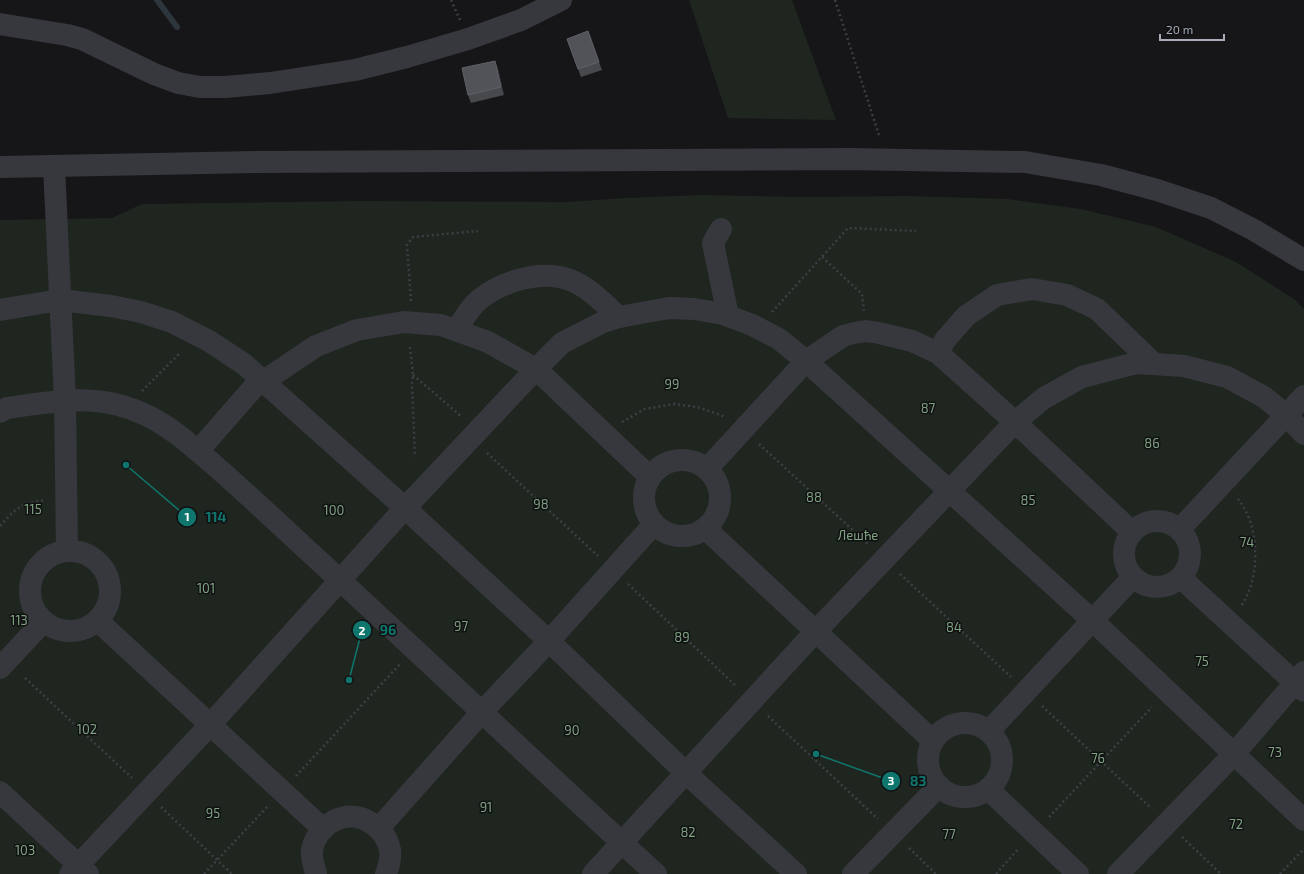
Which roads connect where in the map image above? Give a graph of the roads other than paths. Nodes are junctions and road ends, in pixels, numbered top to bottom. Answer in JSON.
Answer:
{"nodes":[{"id":1,"x":560,"y":0,"type":"edge"},
{"id":2,"x":0,"y":24,"type":"edge"},
{"id":3,"x":54,"y":166,"type":"junction"},
{"id":4,"x":0,"y":167,"type":"edge"},
{"id":5,"x":721,"y":229,"type":"dead end"},
{"id":6,"x":1304,"y":260,"type":"edge"},
{"id":7,"x":60,"y":300,"type":"junction"},
{"id":8,"x":0,"y":310,"type":"edge"},
{"id":9,"x":728,"y":316,"type":"junction"},
{"id":10,"x":619,"y":317,"type":"junction"},
{"id":11,"x":457,"y":330,"type":"junction"},
{"id":12,"x":938,"y":353,"type":"junction"},
{"id":13,"x":806,"y":361,"type":"junction"},
{"id":14,"x":1154,"y":364,"type":"junction"},
{"id":15,"x":536,"y":368,"type":"junction"},
{"id":16,"x":262,"y":380,"type":"junction"},
{"id":17,"x":1304,"y":396,"type":"edge"},
{"id":18,"x":65,"y":400,"type":"junction"},
{"id":19,"x":0,"y":412,"type":"edge"},
{"id":20,"x":1286,"y":415,"type":"junction"},
{"id":21,"x":1015,"y":422,"type":"junction"},
{"id":22,"x":1304,"y":434,"type":"edge"},
{"id":23,"x":198,"y":451,"type":"junction"},
{"id":24,"x":707,"y":469,"type":"junction"},
{"id":25,"x":650,"y":477,"type":"junction"},
{"id":26,"x":949,"y":492,"type":"junction"},
{"id":27,"x":405,"y":508,"type":"junction"},
{"id":28,"x":654,"y":524,"type":"junction"},
{"id":29,"x":706,"y":529,"type":"junction"},
{"id":30,"x":1180,"y":529,"type":"junction"},
{"id":31,"x":1132,"y":532,"type":"junction"},
{"id":32,"x":67,"y":551,"type":"junction"},
{"id":33,"x":1133,"y":577,"type":"junction"},
{"id":34,"x":1181,"y":578,"type":"junction"},
{"id":35,"x":340,"y":580,"type":"junction"},
{"id":36,"x":98,"y":621,"type":"junction"},
{"id":37,"x":1093,"y":621,"type":"junction"},
{"id":38,"x":43,"y":622,"type":"junction"},
{"id":39,"x":816,"y":631,"type":"junction"},
{"id":40,"x":549,"y":641,"type":"junction"},
{"id":41,"x":0,"y":668,"type":"edge"},
{"id":42,"x":1301,"y":682,"type":"edge"},
{"id":43,"x":482,"y":712,"type":"junction"},
{"id":44,"x":210,"y":725,"type":"junction"},
{"id":45,"x":989,"y":731,"type":"junction"},
{"id":46,"x":934,"y":740,"type":"junction"},
{"id":47,"x":1234,"y":754,"type":"junction"},
{"id":48,"x":686,"y":773,"type":"junction"},
{"id":49,"x":940,"y":786,"type":"junction"},
{"id":50,"x":988,"y":789,"type":"junction"},
{"id":51,"x":0,"y":792,"type":"edge"},
{"id":52,"x":1304,"y":820,"type":"edge"},
{"id":53,"x":379,"y":828,"type":"junction"},
{"id":54,"x":322,"y":829,"type":"junction"},
{"id":55,"x":622,"y":843,"type":"junction"},
{"id":56,"x":79,"y":871,"type":"edge"},
{"id":57,"x":316,"y":874,"type":"edge"},
{"id":58,"x":386,"y":874,"type":"edge"},
{"id":59,"x":593,"y":874,"type":"edge"},
{"id":60,"x":656,"y":874,"type":"edge"},
{"id":61,"x":796,"y":874,"type":"edge"},
{"id":62,"x":853,"y":874,"type":"edge"},
{"id":63,"x":1078,"y":874,"type":"edge"},
{"id":64,"x":1118,"y":874,"type":"edge"}],
"edges":[{"from":1,"to":2,"type":"street"},
{"from":3,"to":4,"type":"street"},
{"from":3,"to":6,"type":"street"},
{"from":3,"to":7,"type":"street"},
{"from":5,"to":9,"type":"street"},
{"from":7,"to":8,"type":"street"},
{"from":7,"to":16,"type":"street"},
{"from":7,"to":18,"type":"street"},
{"from":9,"to":10,"type":"street"},
{"from":9,"to":13,"type":"street"},
{"from":10,"to":11,"type":"street"},
{"from":10,"to":15,"type":"street"},
{"from":11,"to":15,"type":"street"},
{"from":11,"to":16,"type":"street"},
{"from":12,"to":13,"type":"street"},
{"from":12,"to":14,"type":"street"},
{"from":12,"to":21,"type":"street"},
{"from":13,"to":24,"type":"street"},
{"from":13,"to":26,"type":"street"},
{"from":14,"to":20,"type":"street"},
{"from":14,"to":21,"type":"street"},
{"from":15,"to":25,"type":"street"},
{"from":15,"to":27,"type":"street"},
{"from":16,"to":23,"type":"street"},
{"from":16,"to":27,"type":"street"},
{"from":17,"to":20,"type":"street"},
{"from":18,"to":19,"type":"street"},
{"from":18,"to":23,"type":"street"},
{"from":18,"to":32,"type":"street"},
{"from":20,"to":22,"type":"street"},
{"from":20,"to":30,"type":"street"},
{"from":21,"to":26,"type":"street"},
{"from":21,"to":31,"type":"street"},
{"from":23,"to":35,"type":"street"},
{"from":24,"to":25,"type":"street"},
{"from":24,"to":29,"type":"street"},
{"from":25,"to":28,"type":"street"},
{"from":26,"to":37,"type":"street"},
{"from":26,"to":39,"type":"street"},
{"from":27,"to":35,"type":"street"},
{"from":27,"to":40,"type":"street"},
{"from":28,"to":29,"type":"street"},
{"from":28,"to":40,"type":"street"},
{"from":29,"to":39,"type":"street"},
{"from":30,"to":31,"type":"street"},
{"from":30,"to":34,"type":"street"},
{"from":31,"to":33,"type":"street"},
{"from":32,"to":36,"type":"street"},
{"from":32,"to":38,"type":"street"},
{"from":33,"to":34,"type":"street"},
{"from":33,"to":37,"type":"street"},
{"from":34,"to":42,"type":"street"},
{"from":35,"to":43,"type":"street"},
{"from":35,"to":44,"type":"street"},
{"from":36,"to":38,"type":"street"},
{"from":36,"to":44,"type":"street"},
{"from":37,"to":45,"type":"street"},
{"from":37,"to":47,"type":"street"},
{"from":38,"to":41,"type":"street"},
{"from":39,"to":46,"type":"street"},
{"from":39,"to":48,"type":"street"},
{"from":40,"to":43,"type":"street"},
{"from":40,"to":48,"type":"street"},
{"from":42,"to":47,"type":"street"},
{"from":43,"to":53,"type":"street"},
{"from":43,"to":55,"type":"street"},
{"from":44,"to":54,"type":"street"},
{"from":44,"to":56,"type":"street"},
{"from":45,"to":46,"type":"street"},
{"from":45,"to":50,"type":"street"},
{"from":46,"to":49,"type":"street"},
{"from":47,"to":52,"type":"street"},
{"from":47,"to":64,"type":"street"},
{"from":48,"to":55,"type":"street"},
{"from":48,"to":61,"type":"street"},
{"from":49,"to":50,"type":"street"},
{"from":49,"to":62,"type":"street"},
{"from":50,"to":63,"type":"street"},
{"from":51,"to":56,"type":"street"},
{"from":53,"to":54,"type":"street"},
{"from":53,"to":58,"type":"street"},
{"from":54,"to":57,"type":"street"},
{"from":55,"to":59,"type":"street"},
{"from":55,"to":60,"type":"street"}]}
